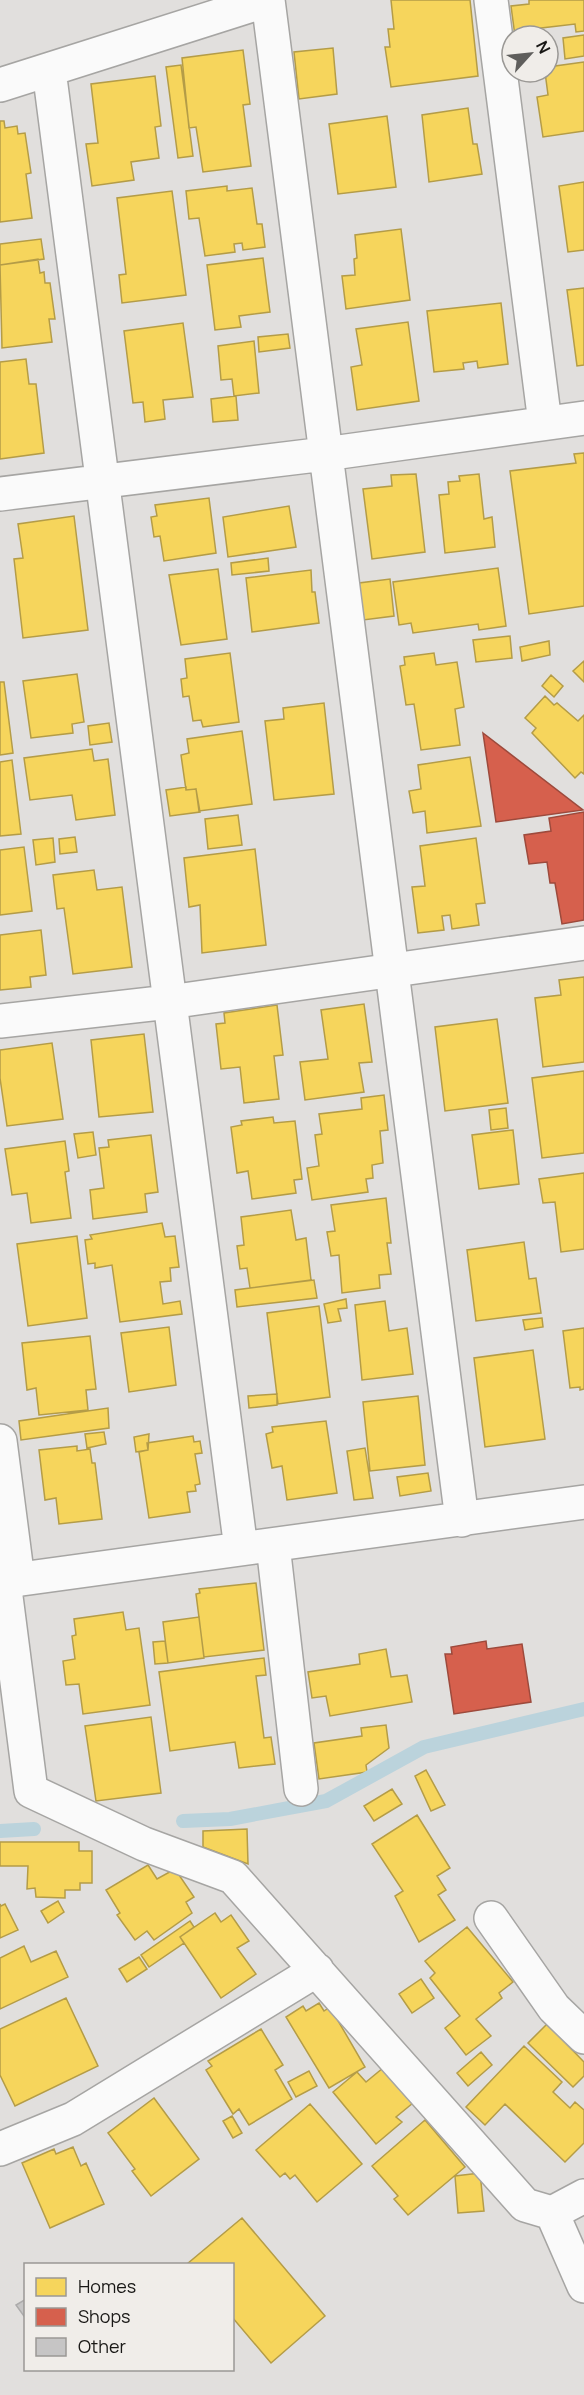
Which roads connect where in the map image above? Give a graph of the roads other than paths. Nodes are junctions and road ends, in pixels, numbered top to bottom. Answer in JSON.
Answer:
{"nodes":[{"id":1,"x":268,"y":0,"type":"edge"},
{"id":2,"x":491,"y":0,"type":"edge"},
{"id":3,"x":49,"y":70,"type":"junction"},
{"id":4,"x":0,"y":85,"type":"edge"},
{"id":5,"x":584,"y":418,"type":"edge"},
{"id":6,"x":545,"y":423,"type":"junction"},
{"id":7,"x":325,"y":454,"type":"junction"},
{"id":8,"x":102,"y":480,"type":"junction"},
{"id":9,"x":0,"y":494,"type":"edge"},
{"id":10,"x":584,"y":943,"type":"edge"},
{"id":11,"x":391,"y":970,"type":"junction"},
{"id":12,"x":169,"y":1002,"type":"junction"},
{"id":13,"x":0,"y":1021,"type":"edge"},
{"id":14,"x":0,"y":1441,"type":"edge"},
{"id":15,"x":584,"y":1502,"type":"edge"},
{"id":16,"x":462,"y":1520,"type":"junction"},
{"id":17,"x":273,"y":1545,"type":"junction"},
{"id":18,"x":241,"y":1549,"type":"junction"},
{"id":19,"x":8,"y":1581,"type":"edge"},
{"id":20,"x":301,"y":1789,"type":"dead end"},
{"id":21,"x":491,"y":1918,"type":"dead end"},
{"id":22,"x":317,"y":1970,"type":"junction"},
{"id":23,"x":584,"y":2037,"type":"edge"},
{"id":24,"x":0,"y":2149,"type":"edge"},
{"id":25,"x":584,"y":2196,"type":"edge"},
{"id":26,"x":552,"y":2213,"type":"junction"},
{"id":27,"x":584,"y":2286,"type":"edge"}],
"edges":[{"from":1,"to":3,"type":"street"},
{"from":1,"to":7,"type":"street"},
{"from":2,"to":6,"type":"street"},
{"from":3,"to":4,"type":"street"},
{"from":3,"to":8,"type":"street"},
{"from":5,"to":6,"type":"street"},
{"from":6,"to":7,"type":"street"},
{"from":7,"to":8,"type":"street"},
{"from":7,"to":11,"type":"street"},
{"from":8,"to":9,"type":"street"},
{"from":8,"to":12,"type":"street"},
{"from":10,"to":11,"type":"street"},
{"from":11,"to":12,"type":"street"},
{"from":11,"to":16,"type":"street"},
{"from":12,"to":13,"type":"street"},
{"from":12,"to":18,"type":"street"},
{"from":14,"to":19,"type":"street"},
{"from":15,"to":16,"type":"street"},
{"from":16,"to":17,"type":"street"},
{"from":17,"to":18,"type":"street"},
{"from":17,"to":20,"type":"street"},
{"from":18,"to":19,"type":"street"},
{"from":19,"to":22,"type":"street"},
{"from":21,"to":23,"type":"street"},
{"from":22,"to":24,"type":"street"},
{"from":22,"to":26,"type":"street"},
{"from":25,"to":26,"type":"street"},
{"from":26,"to":27,"type":"street"}]}
